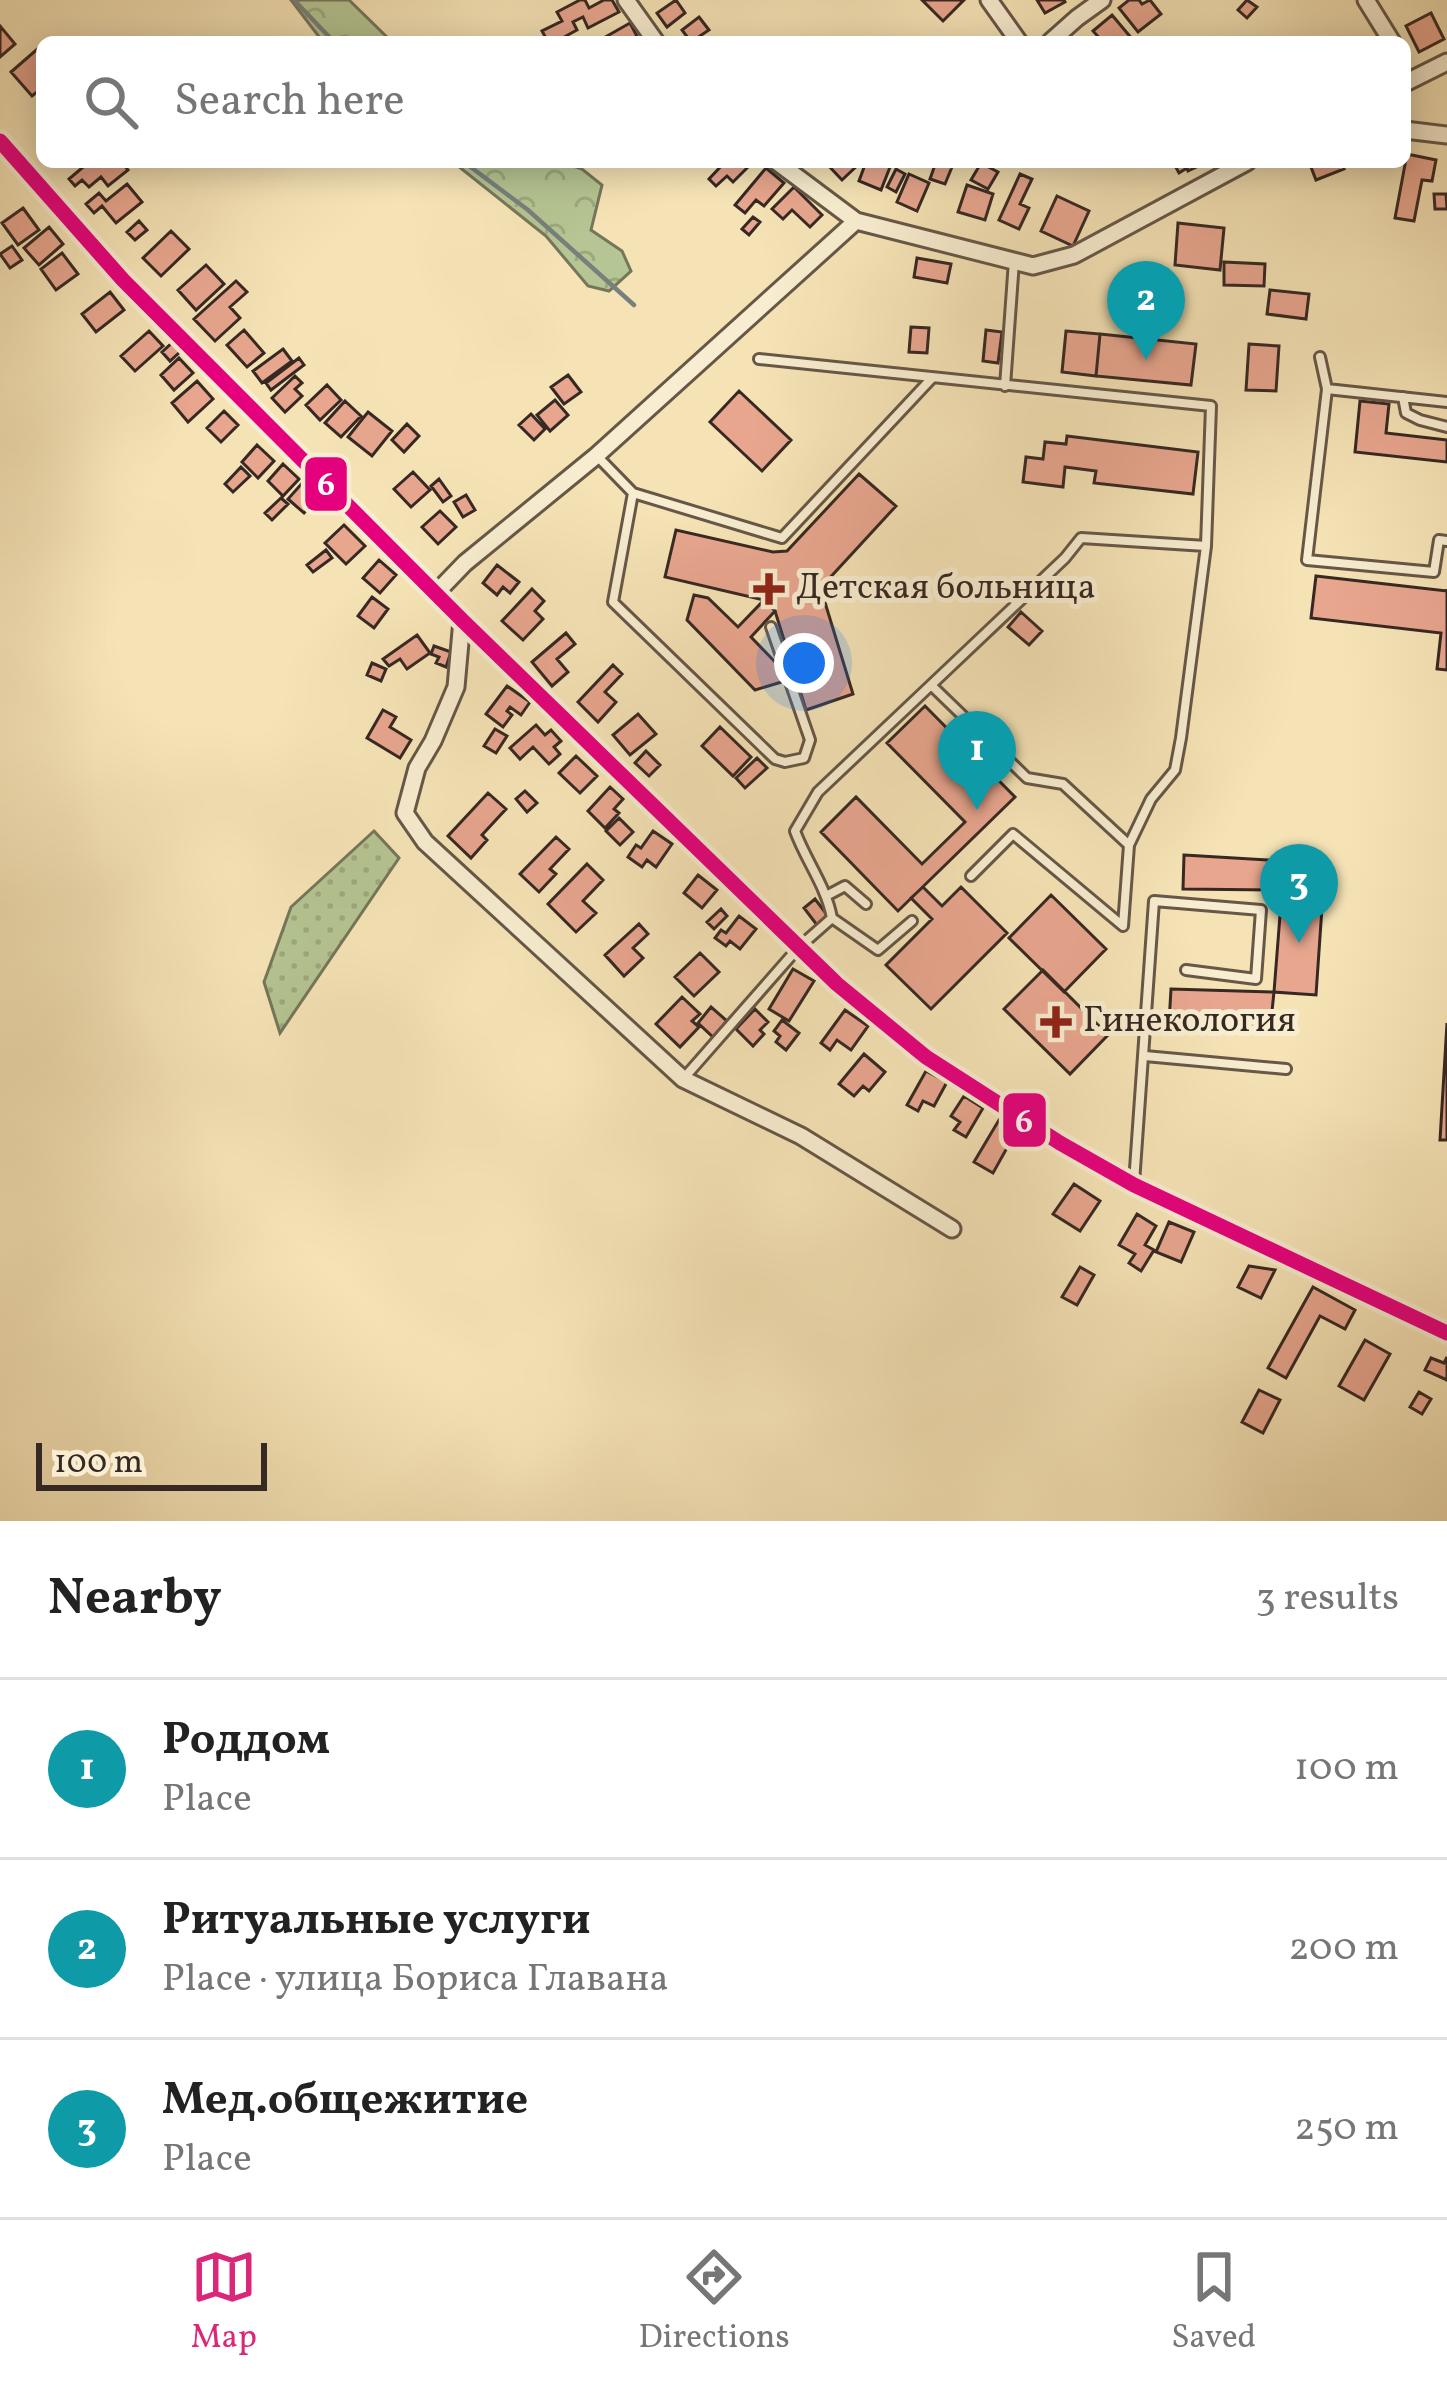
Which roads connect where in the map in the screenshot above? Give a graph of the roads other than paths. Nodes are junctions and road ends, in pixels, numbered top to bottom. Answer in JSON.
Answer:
{"nodes":[{"id":1,"x":626,"y":0,"type":"edge"},
{"id":2,"x":989,"y":0,"type":"edge"},
{"id":3,"x":1102,"y":0,"type":"edge"},
{"id":4,"x":1366,"y":0,"type":"edge"},
{"id":5,"x":652,"y":36,"type":"edge"},
{"id":6,"x":1015,"y":36,"type":"edge"},
{"id":7,"x":1057,"y":36,"type":"edge"},
{"id":8,"x":1389,"y":36,"type":"edge"},
{"id":9,"x":1447,"y":62,"type":"edge"},
{"id":10,"x":1411,"y":80,"type":"edge"},
{"id":11,"x":1411,"y":131,"type":"edge"},
{"id":12,"x":1447,"y":135,"type":"edge"},
{"id":13,"x":0,"y":141,"type":"edge"},
{"id":14,"x":785,"y":168,"type":"edge"},
{"id":15,"x":1236,"y":168,"type":"edge"},
{"id":16,"x":856,"y":221,"type":"junction"},
{"id":17,"x":1014,"y":261,"type":"junction"},
{"id":18,"x":1319,"y":357,"type":"dead end"},
{"id":19,"x":759,"y":359,"type":"dead end"},
{"id":20,"x":932,"y":378,"type":"junction"},
{"id":21,"x":1005,"y":386,"type":"junction"},
{"id":22,"x":1327,"y":389,"type":"junction"},
{"id":23,"x":1402,"y":397,"type":"junction"},
{"id":24,"x":1447,"y":402,"type":"edge"},
{"id":25,"x":1447,"y":427,"type":"edge"},
{"id":26,"x":596,"y":456,"type":"junction"},
{"id":27,"x":633,"y":493,"type":"junction"},
{"id":28,"x":1447,"y":541,"type":"edge"},
{"id":29,"x":1206,"y":546,"type":"junction"},
{"id":30,"x":436,"y":592,"type":"junction"},
{"id":31,"x":462,"y":620,"type":"junction"},
{"id":32,"x":771,"y":627,"type":"dead end"},
{"id":33,"x":931,"y":685,"type":"junction"},
{"id":34,"x":1129,"y":845,"type":"junction"},
{"id":35,"x":970,"y":876,"type":"dead end"},
{"id":36,"x":828,"y":896,"type":"junction"},
{"id":37,"x":866,"y":904,"type":"dead end"},
{"id":38,"x":832,"y":918,"type":"junction"},
{"id":39,"x":912,"y":921,"type":"dead end"},
{"id":40,"x":798,"y":948,"type":"junction"},
{"id":41,"x":1186,"y":970,"type":"dead end"},
{"id":42,"x":1145,"y":1056,"type":"junction"},
{"id":43,"x":1286,"y":1069,"type":"dead end"},
{"id":44,"x":683,"y":1079,"type":"junction"},
{"id":45,"x":1134,"y":1185,"type":"junction"},
{"id":46,"x":952,"y":1229,"type":"dead end"},
{"id":47,"x":1447,"y":1333,"type":"edge"}],
"edges":[{"from":1,"to":5,"type":"street"},
{"from":2,"to":6,"type":"street"},
{"from":3,"to":7,"type":"street"},
{"from":4,"to":8,"type":"street"},
{"from":9,"to":10,"type":"street"},
{"from":11,"to":12,"type":"street"},
{"from":13,"to":30,"type":"street"},
{"from":14,"to":16,"type":"street"},
{"from":15,"to":17,"type":"street"},
{"from":16,"to":17,"type":"street"},
{"from":16,"to":26,"type":"street"},
{"from":17,"to":21,"type":"lane"},
{"from":18,"to":22,"type":"lane"},
{"from":19,"to":20,"type":"lane"},
{"from":20,"to":21,"type":"lane"},
{"from":20,"to":27,"type":"lane"},
{"from":21,"to":29,"type":"lane"},
{"from":22,"to":23,"type":"lane"},
{"from":22,"to":28,"type":"lane"},
{"from":23,"to":24,"type":"lane"},
{"from":23,"to":25,"type":"lane"},
{"from":26,"to":27,"type":"lane"},
{"from":26,"to":30,"type":"street"},
{"from":27,"to":32,"type":"lane"},
{"from":29,"to":33,"type":"lane"},
{"from":29,"to":34,"type":"lane"},
{"from":30,"to":31,"type":"street"},
{"from":31,"to":40,"type":"street"},
{"from":31,"to":44,"type":"street"},
{"from":33,"to":34,"type":"lane"},
{"from":33,"to":36,"type":"lane"},
{"from":34,"to":35,"type":"lane"},
{"from":36,"to":37,"type":"lane"},
{"from":36,"to":38,"type":"lane"},
{"from":38,"to":39,"type":"lane"},
{"from":38,"to":40,"type":"lane"},
{"from":40,"to":44,"type":"lane"},
{"from":40,"to":45,"type":"street"},
{"from":41,"to":42,"type":"lane"},
{"from":42,"to":43,"type":"lane"},
{"from":42,"to":45,"type":"lane"},
{"from":44,"to":46,"type":"street"},
{"from":45,"to":47,"type":"street"}]}
